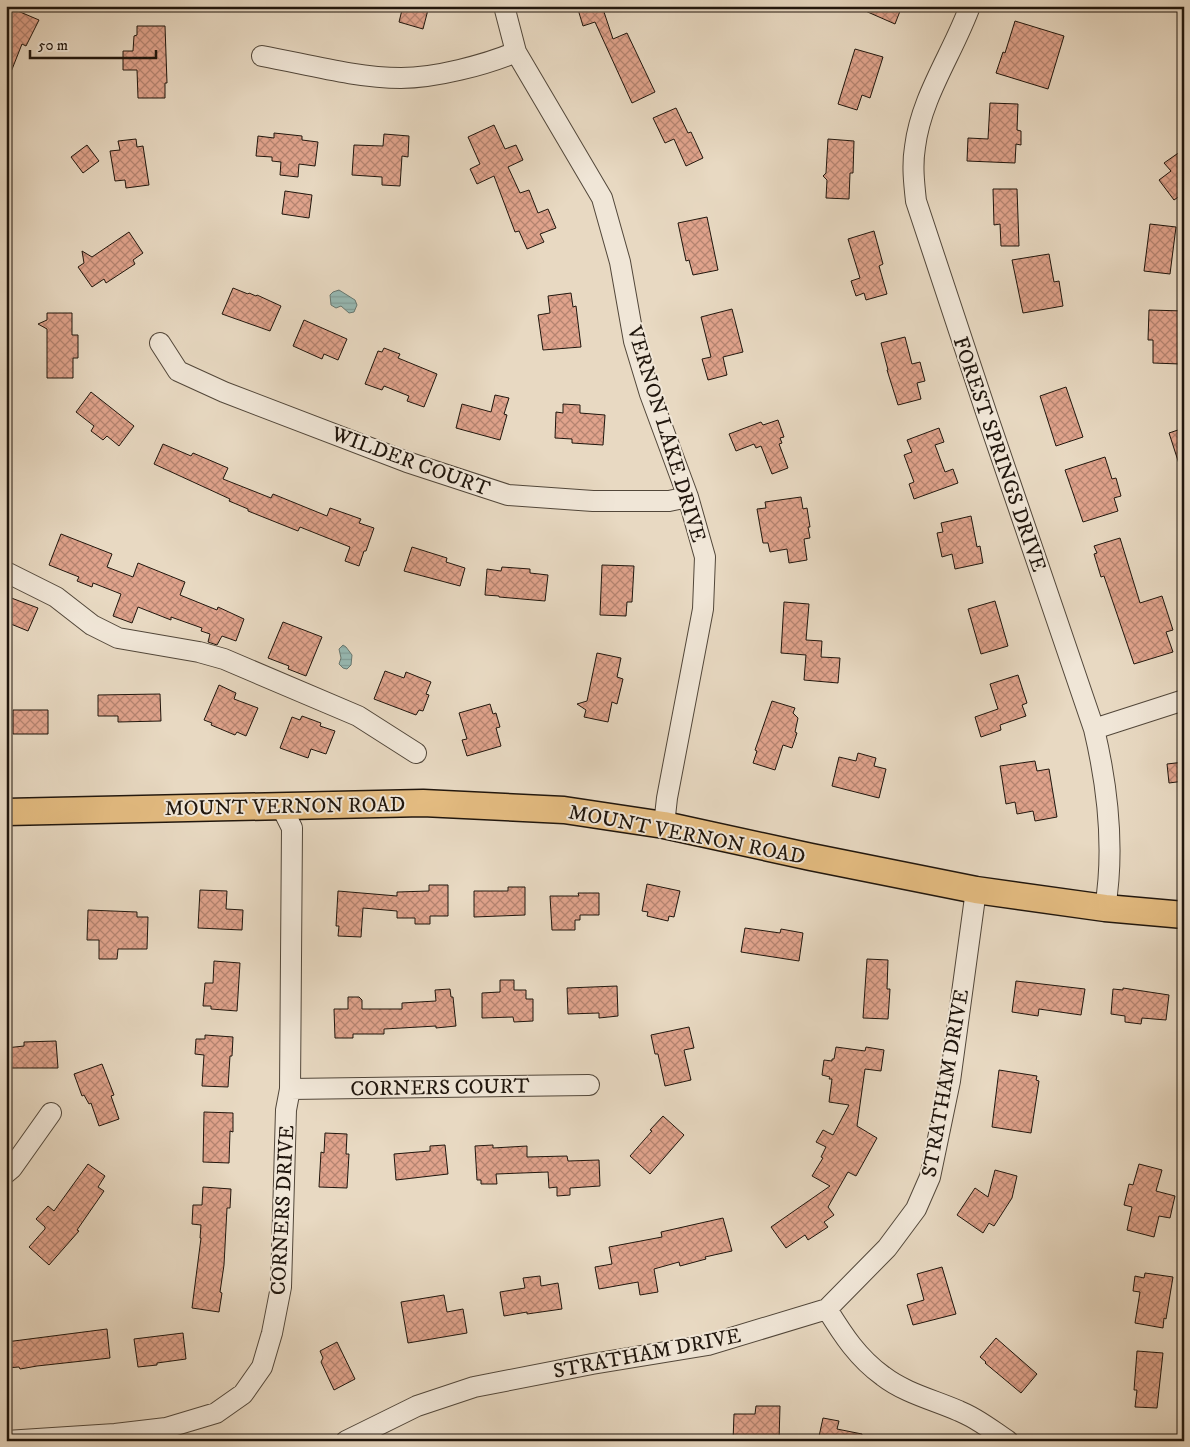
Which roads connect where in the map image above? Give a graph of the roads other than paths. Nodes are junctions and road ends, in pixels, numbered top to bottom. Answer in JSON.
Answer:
{"nodes":[{"id":1,"x":504,"y":6,"type":"edge"},
{"id":2,"x":970,"y":6,"type":"edge"},
{"id":3,"x":516,"y":52,"type":"junction"},
{"id":4,"x":262,"y":56,"type":"dead end"},
{"id":5,"x":160,"y":343,"type":"dead end"},
{"id":6,"x":688,"y":497,"type":"junction"},
{"id":7,"x":6,"y":572,"type":"edge"},
{"id":8,"x":1184,"y":700,"type":"edge"},
{"id":9,"x":1094,"y":729,"type":"junction"},
{"id":10,"x":416,"y":754,"type":"dead end"},
{"id":11,"x":280,"y":806,"type":"junction"},
{"id":12,"x":6,"y":812,"type":"edge"},
{"id":13,"x":664,"y":825,"type":"junction"},
{"id":14,"x":976,"y":890,"type":"junction"},
{"id":15,"x":1105,"y":908,"type":"junction"},
{"id":16,"x":1184,"y":916,"type":"edge"},
{"id":17,"x":589,"y":1085,"type":"dead end"},
{"id":18,"x":290,"y":1089,"type":"junction"},
{"id":19,"x":51,"y":1113,"type":"dead end"},
{"id":20,"x":6,"y":1173,"type":"edge"},
{"id":21,"x":827,"y":1309,"type":"junction"},
{"id":22,"x":6,"y":1441,"type":"edge"},
{"id":23,"x":346,"y":1441,"type":"edge"},
{"id":24,"x":1008,"y":1441,"type":"edge"}],
"edges":[{"from":1,"to":3,"type":"street","name":"VERNON LAKE DRIVE"},
{"from":2,"to":9,"type":"street","name":"FOREST SPRINGS DRIVE"},
{"from":3,"to":4,"type":"street"},
{"from":3,"to":6,"type":"street","name":"VERNON LAKE DRIVE"},
{"from":5,"to":6,"type":"street","name":"WILDER COURT"},
{"from":6,"to":13,"type":"street","name":"VERNON LAKE DRIVE"},
{"from":7,"to":10,"type":"street"},
{"from":8,"to":9,"type":"street"},
{"from":9,"to":15,"type":"street","name":"FOREST SPRINGS DRIVE"},
{"from":11,"to":12,"type":"main road","name":"MOUNT VERNON ROAD"},
{"from":11,"to":13,"type":"main road","name":"MOUNT VERNON ROAD"},
{"from":11,"to":18,"type":"street","name":"CORNERS DRIVE"},
{"from":13,"to":14,"type":"main road","name":"MOUNT VERNON ROAD"},
{"from":14,"to":15,"type":"main road","name":"MOUNT VERNON ROAD"},
{"from":14,"to":21,"type":"street","name":"STRATHAM DRIVE"},
{"from":15,"to":16,"type":"main road","name":"MOUNT VERNON ROAD"},
{"from":17,"to":18,"type":"street","name":"CORNERS COURT"},
{"from":18,"to":22,"type":"street","name":"CORNERS DRIVE"},
{"from":19,"to":20,"type":"street"},
{"from":21,"to":23,"type":"street","name":"STRATHAM DRIVE"},
{"from":21,"to":24,"type":"street"}]}
